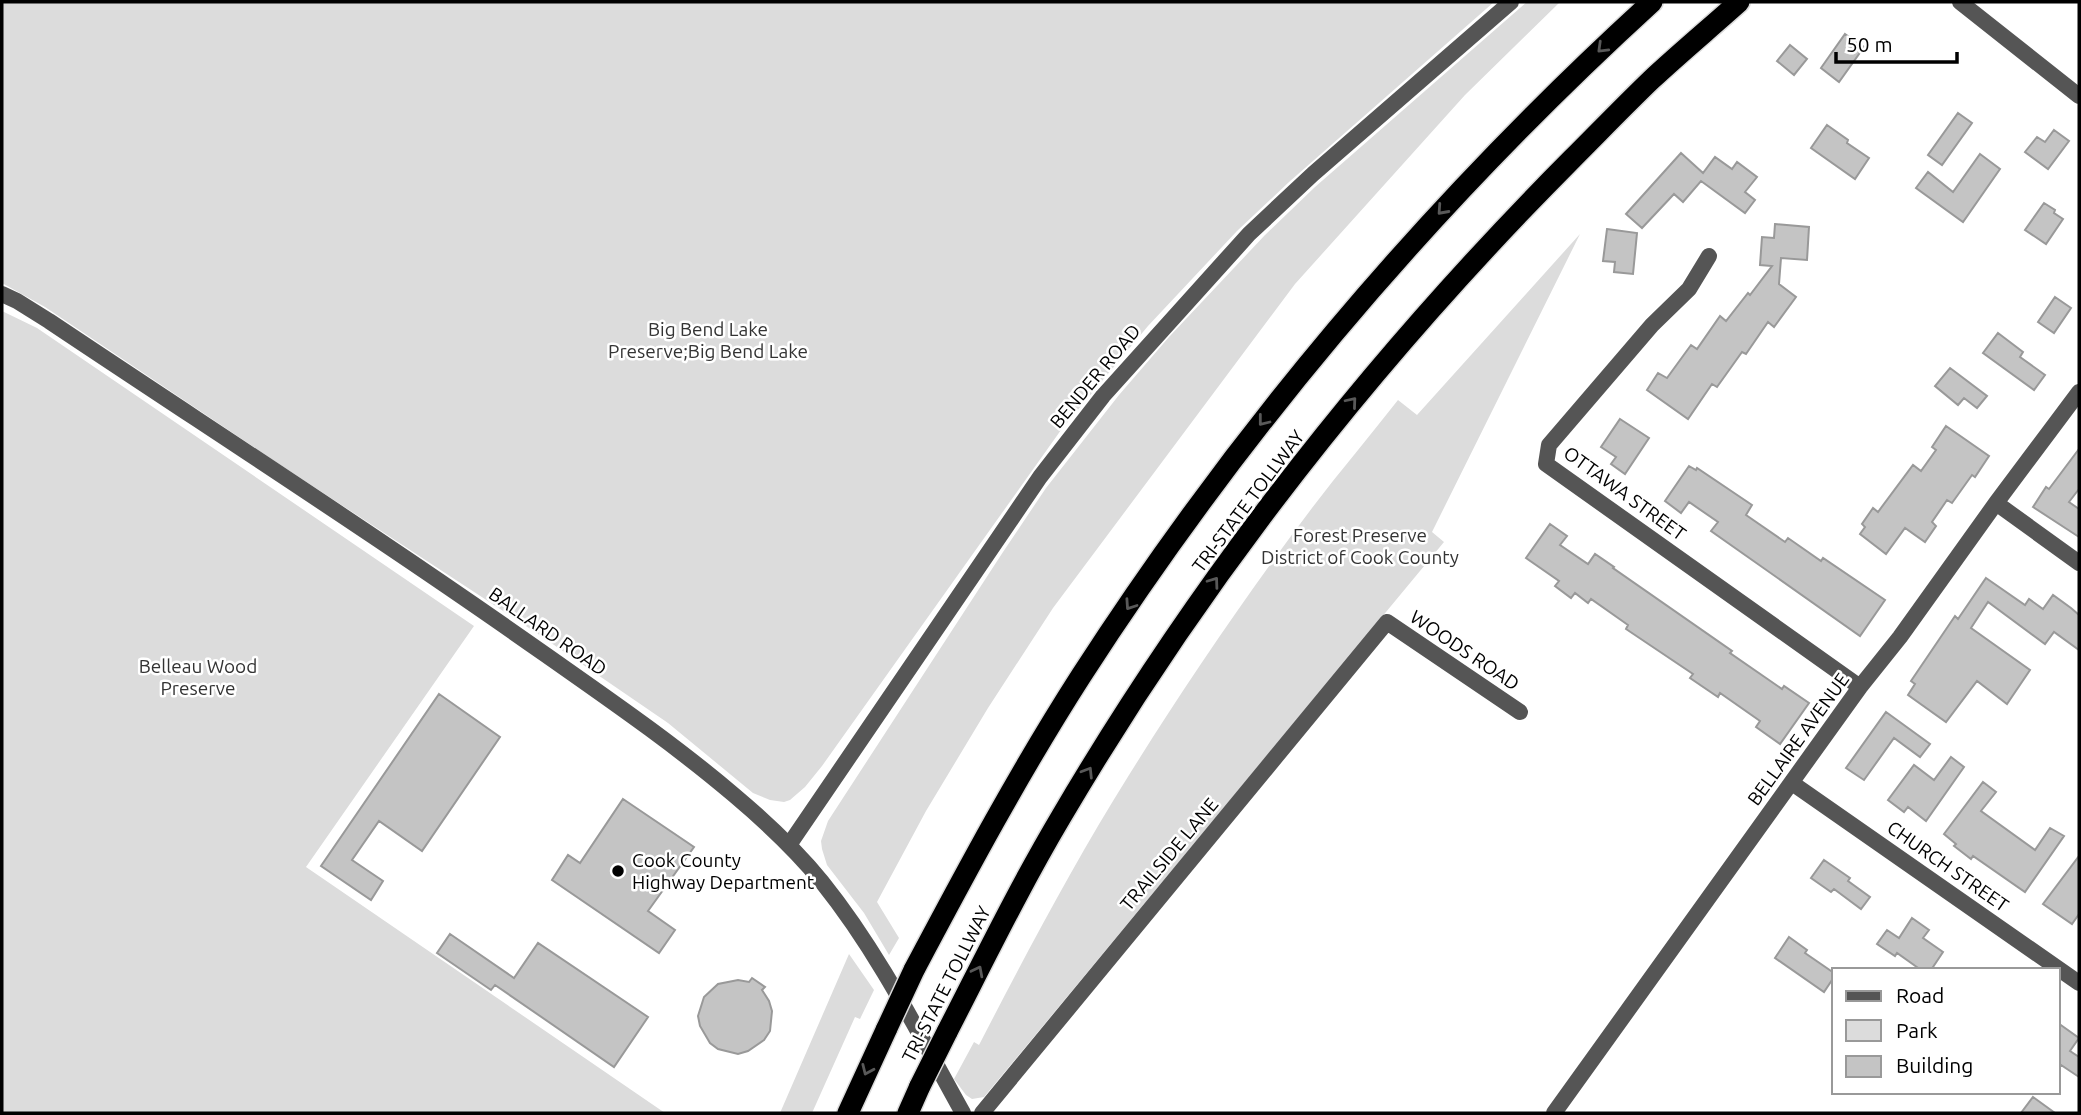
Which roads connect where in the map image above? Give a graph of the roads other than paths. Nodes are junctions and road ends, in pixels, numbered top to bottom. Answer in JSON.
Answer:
{"nodes":[{"id":1,"x":1511,"y":2,"type":"edge"},
{"id":2,"x":1652,"y":2,"type":"edge"},
{"id":3,"x":1740,"y":2,"type":"edge"},
{"id":4,"x":1960,"y":2,"type":"edge"},
{"id":5,"x":2079,"y":96,"type":"edge"},
{"id":6,"x":1709,"y":256,"type":"dead end"},
{"id":7,"x":2,"y":294,"type":"edge"},
{"id":8,"x":2079,"y":392,"type":"edge"},
{"id":9,"x":1996,"y":503,"type":"junction"},
{"id":10,"x":2079,"y":563,"type":"edge"},
{"id":11,"x":1387,"y":622,"type":"joint"},
{"id":12,"x":1860,"y":687,"type":"junction"},
{"id":13,"x":1520,"y":712,"type":"dead end"},
{"id":14,"x":1793,"y":783,"type":"junction"},
{"id":15,"x":789,"y":845,"type":"junction"},
{"id":16,"x":2058,"y":968,"type":"edge"},
{"id":17,"x":2060,"y":970,"type":"edge"},
{"id":18,"x":2079,"y":983,"type":"edge"},
{"id":19,"x":848,"y":1113,"type":"edge"},
{"id":20,"x":908,"y":1113,"type":"edge"},
{"id":21,"x":963,"y":1113,"type":"edge"},
{"id":22,"x":982,"y":1113,"type":"edge"},
{"id":23,"x":1554,"y":1113,"type":"edge"}],
"edges":[{"from":1,"to":15,"type":"street","name":"BENDER ROAD"},
{"from":2,"to":19,"type":"highway","name":"TRI-STATE TOLLWAY","one_way":true,"bridge":true},
{"from":20,"to":3,"type":"highway","name":"TRI-STATE TOLLWAY","one_way":true,"bridge":true},
{"from":4,"to":5,"type":"street"},
{"from":6,"to":12,"type":"street","name":"OTTAWA STREET"},
{"from":7,"to":15,"type":"street","name":"BALLARD ROAD"},
{"from":8,"to":9,"type":"street","name":"BELLAIRE AVENUE"},
{"from":9,"to":10,"type":"street"},
{"from":9,"to":12,"type":"street","name":"BELLAIRE AVENUE"},
{"from":11,"to":13,"type":"street","name":"WOODS ROAD"},
{"from":11,"to":22,"type":"street","name":"TRAILSIDE LANE"},
{"from":12,"to":14,"type":"street","name":"BELLAIRE AVENUE"},
{"from":14,"to":16,"type":"street","name":"CHURCH STREET"},
{"from":14,"to":23,"type":"street","name":"BELLAIRE AVENUE"},
{"from":15,"to":21,"type":"street","name":"BALLARD ROAD"},
{"from":17,"to":18,"type":"street","name":"CHURCH STREET"}]}
